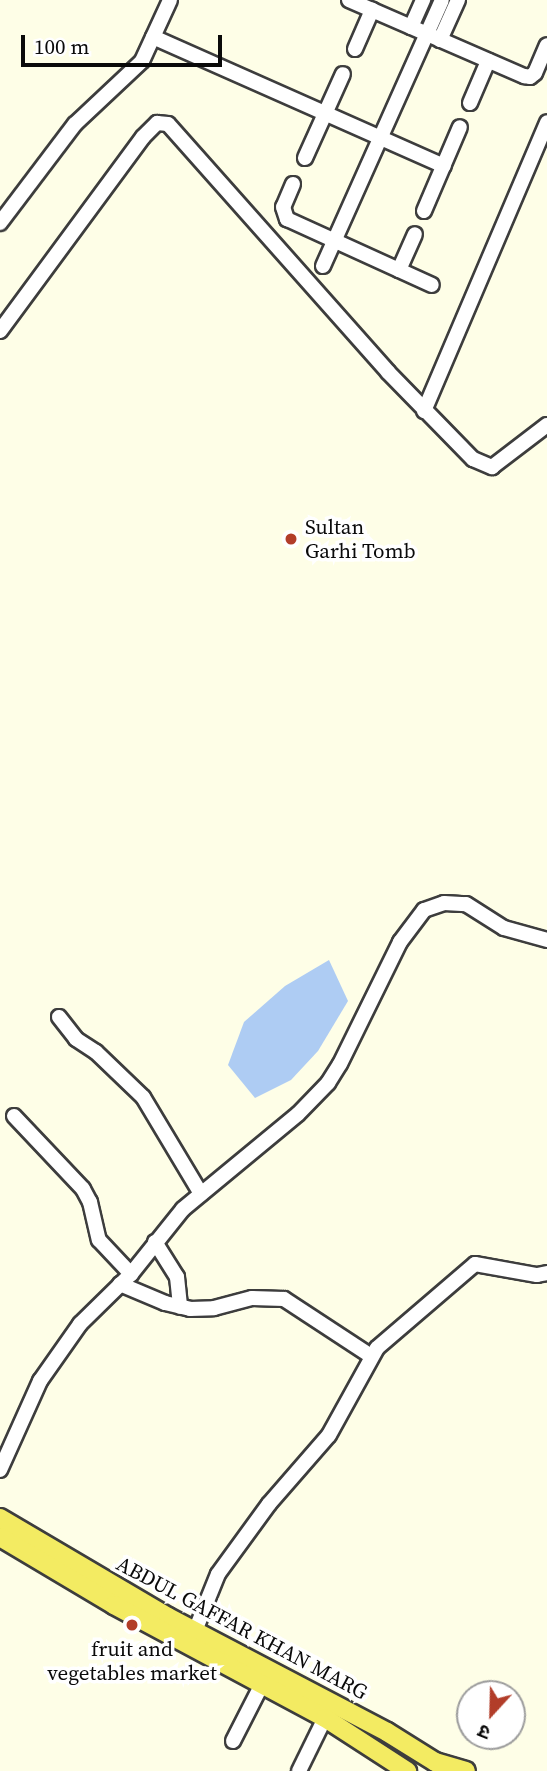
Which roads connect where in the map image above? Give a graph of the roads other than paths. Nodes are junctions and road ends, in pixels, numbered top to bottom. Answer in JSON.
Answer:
{"nodes":[{"id":1,"x":170,"y":0,"type":"edge"},
{"id":2,"x":349,"y":0,"type":"edge"},
{"id":3,"x":423,"y":0,"type":"edge"},
{"id":4,"x":442,"y":0,"type":"edge"},
{"id":5,"x":458,"y":0,"type":"edge"},
{"id":6,"x":372,"y":10,"type":"junction"},
{"id":7,"x":411,"y":27,"type":"junction"},
{"id":8,"x":153,"y":37,"type":"junction"},
{"id":9,"x":433,"y":37,"type":"junction"},
{"id":10,"x":547,"y":45,"type":"edge"},
{"id":11,"x":355,"y":49,"type":"dead end"},
{"id":12,"x":488,"y":61,"type":"junction"},
{"id":13,"x":343,"y":74,"type":"dead end"},
{"id":14,"x":470,"y":103,"type":"dead end"},
{"id":15,"x":325,"y":113,"type":"junction"},
{"id":16,"x":547,"y":122,"type":"edge"},
{"id":17,"x":460,"y":127,"type":"dead end"},
{"id":18,"x":380,"y":138,"type":"junction"},
{"id":19,"x":305,"y":158,"type":"dead end"},
{"id":20,"x":444,"y":166,"type":"junction"},
{"id":21,"x":293,"y":184,"type":"dead end"},
{"id":22,"x":424,"y":211,"type":"dead end"},
{"id":23,"x":0,"y":223,"type":"edge"},
{"id":24,"x":415,"y":234,"type":"dead end"},
{"id":25,"x":335,"y":240,"type":"junction"},
{"id":26,"x":323,"y":265,"type":"dead end"},
{"id":27,"x":399,"y":270,"type":"junction"},
{"id":28,"x":432,"y":285,"type":"dead end"},
{"id":29,"x":0,"y":331,"type":"edge"},
{"id":30,"x":424,"y":411,"type":"junction"},
{"id":31,"x":547,"y":425,"type":"edge"},
{"id":32,"x":547,"y":940,"type":"edge"},
{"id":33,"x":59,"y":1017,"type":"dead end"},
{"id":34,"x":14,"y":1116,"type":"dead end"},
{"id":35,"x":201,"y":1194,"type":"junction"},
{"id":36,"x":155,"y":1242,"type":"junction"},
{"id":37,"x":547,"y":1273,"type":"edge"},
{"id":38,"x":126,"y":1279,"type":"junction"},
{"id":39,"x":180,"y":1307,"type":"junction"},
{"id":40,"x":371,"y":1356,"type":"junction"},
{"id":41,"x":0,"y":1469,"type":"edge"},
{"id":42,"x":0,"y":1518,"type":"edge"},
{"id":43,"x":0,"y":1537,"type":"edge"},
{"id":44,"x":195,"y":1631,"type":"junction"},
{"id":45,"x":262,"y":1684,"type":"junction"},
{"id":46,"x":326,"y":1718,"type":"junction"},
{"id":47,"x":233,"y":1741,"type":"dead end"},
{"id":48,"x":441,"y":1766,"type":"edge"},
{"id":49,"x":299,"y":1771,"type":"edge"},
{"id":50,"x":407,"y":1771,"type":"edge"},
{"id":51,"x":466,"y":1771,"type":"edge"}],
"edges":[{"from":1,"to":8,"type":"street"},
{"from":2,"to":6,"type":"street"},
{"from":3,"to":7,"type":"street"},
{"from":4,"to":9,"type":"street"},
{"from":5,"to":9,"type":"street"},
{"from":6,"to":7,"type":"street"},
{"from":6,"to":11,"type":"street"},
{"from":7,"to":9,"type":"street"},
{"from":8,"to":15,"type":"street"},
{"from":8,"to":23,"type":"street"},
{"from":9,"to":12,"type":"street"},
{"from":9,"to":18,"type":"street"},
{"from":10,"to":12,"type":"street"},
{"from":12,"to":14,"type":"street"},
{"from":13,"to":15,"type":"street"},
{"from":15,"to":18,"type":"street"},
{"from":15,"to":19,"type":"street"},
{"from":16,"to":30,"type":"street"},
{"from":17,"to":20,"type":"street"},
{"from":18,"to":20,"type":"street"},
{"from":18,"to":25,"type":"street"},
{"from":20,"to":22,"type":"street"},
{"from":21,"to":25,"type":"street"},
{"from":24,"to":27,"type":"street"},
{"from":25,"to":26,"type":"street"},
{"from":25,"to":27,"type":"street"},
{"from":27,"to":28,"type":"street"},
{"from":29,"to":30,"type":"street"},
{"from":30,"to":31,"type":"street"},
{"from":32,"to":35,"type":"street"},
{"from":33,"to":35,"type":"street"},
{"from":34,"to":38,"type":"street"},
{"from":35,"to":36,"type":"street"},
{"from":36,"to":38,"type":"street"},
{"from":36,"to":39,"type":"street"},
{"from":37,"to":40,"type":"street"},
{"from":38,"to":39,"type":"street"},
{"from":38,"to":41,"type":"street"},
{"from":39,"to":40,"type":"street"},
{"from":40,"to":44,"type":"street"},
{"from":42,"to":44,"type":"main road","name":"ABDUL GAFFAR KHAN MARG"},
{"from":43,"to":45,"type":"main road","name":"ABDUL GAFFAR KHAN MARG"},
{"from":44,"to":48,"type":"main road","name":"ABDUL GAFFAR KHAN MARG"},
{"from":45,"to":46,"type":"main road","name":"ABDUL GAFFAR KHAN MARG"},
{"from":45,"to":47,"type":"street"},
{"from":46,"to":49,"type":"street"},
{"from":46,"to":50,"type":"main road","name":"ABDUL GAFFAR KHAN MARG"},
{"from":48,"to":51,"type":"main road","name":"ABDUL GAFFAR KHAN MARG"}]}
